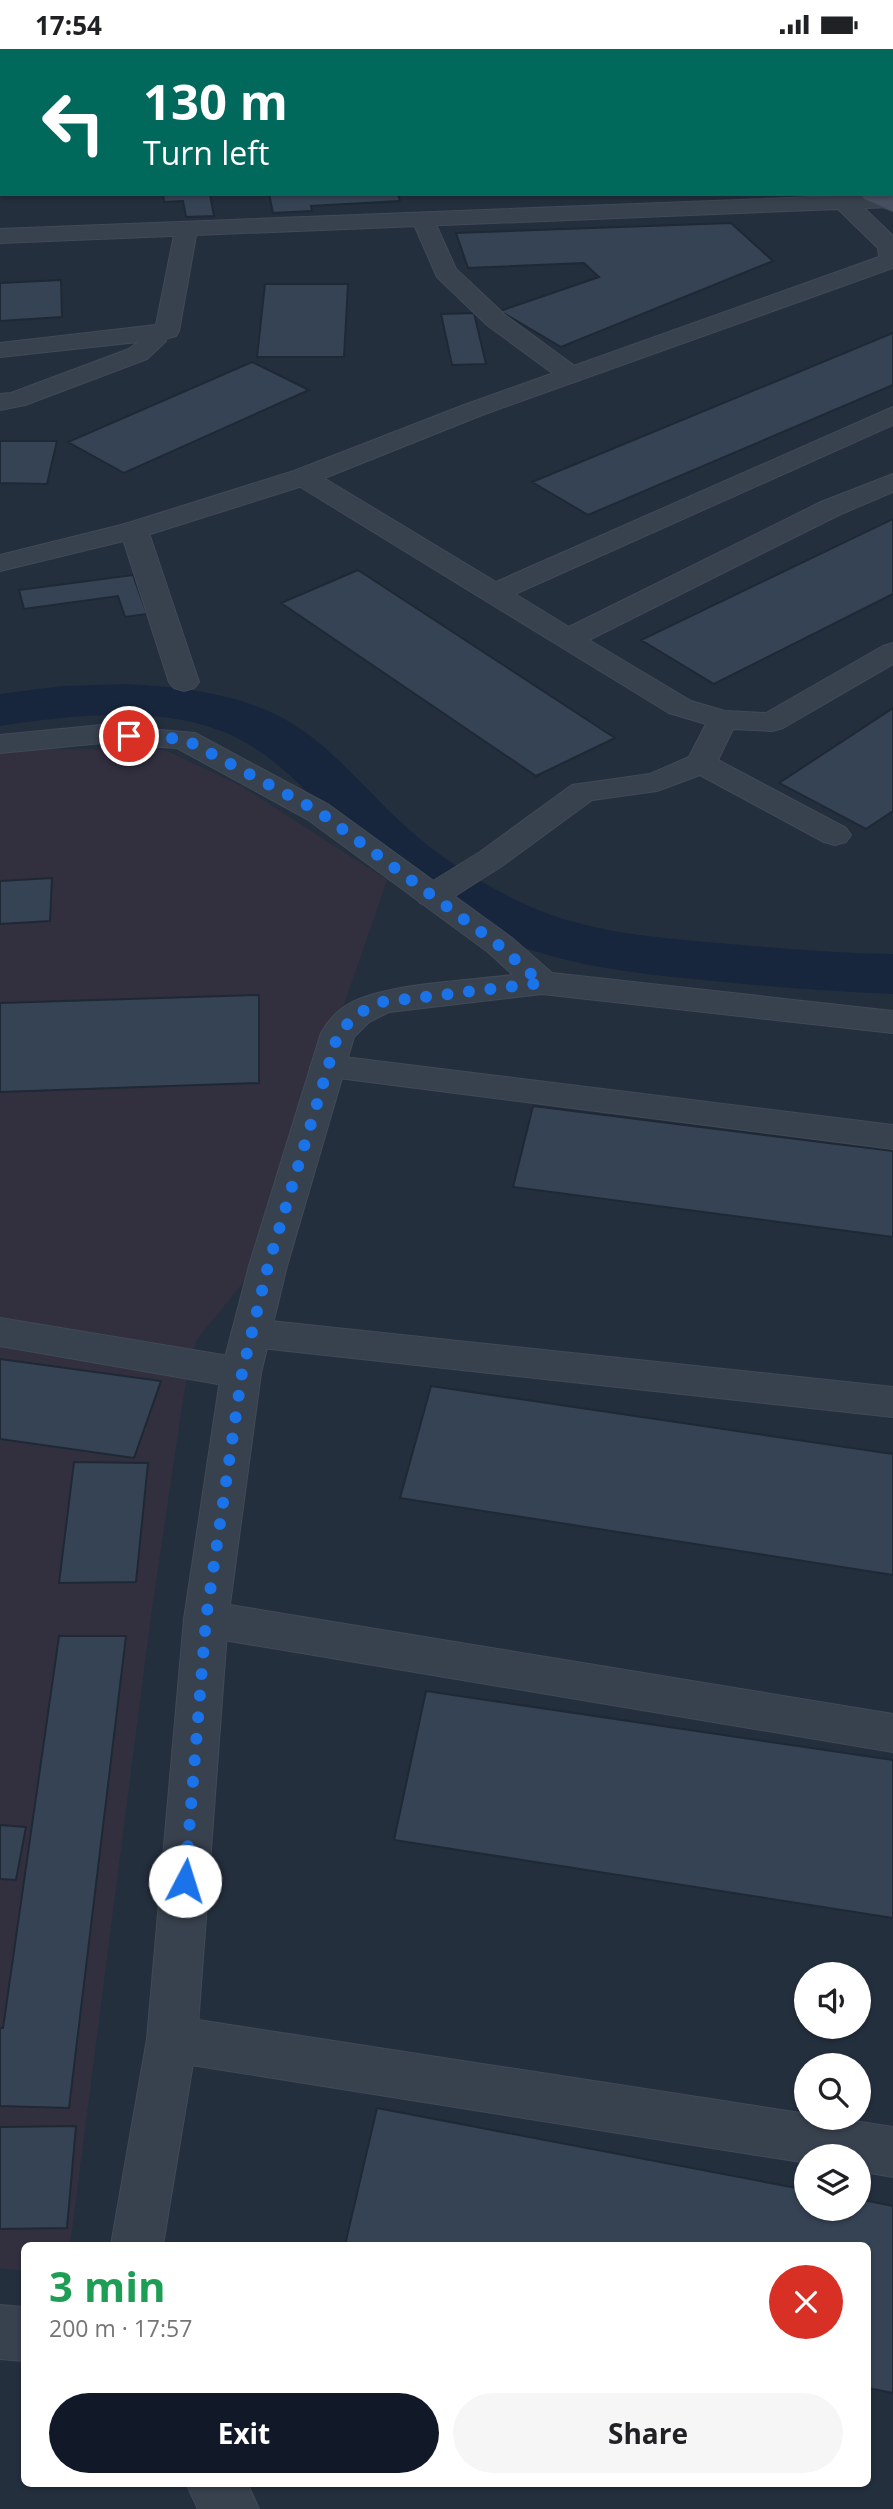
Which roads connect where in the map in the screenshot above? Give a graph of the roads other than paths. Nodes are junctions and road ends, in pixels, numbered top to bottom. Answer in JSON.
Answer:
{"nodes":[{"id":1,"x":884,"y":200,"type":"edge"},
{"id":2,"x":844,"y":202,"type":"junction"},
{"id":3,"x":423,"y":220,"type":"junction"},
{"id":4,"x":186,"y":230,"type":"junction"},
{"id":5,"x":0,"y":236,"type":"edge"},
{"id":6,"x":892,"y":261,"type":"edge"},
{"id":7,"x":167,"y":331,"type":"junction"},
{"id":8,"x":0,"y":350,"type":"edge"},
{"id":9,"x":571,"y":375,"type":"junction"},
{"id":10,"x":0,"y":403,"type":"edge"},
{"id":11,"x":893,"y":415,"type":"edge"},
{"id":12,"x":303,"y":477,"type":"junction"},
{"id":13,"x":893,"y":482,"type":"edge"},
{"id":14,"x":134,"y":530,"type":"junction"},
{"id":15,"x":0,"y":563,"type":"edge"},
{"id":16,"x":494,"y":593,"type":"junction"},
{"id":17,"x":568,"y":639,"type":"junction"},
{"id":18,"x":893,"y":652,"type":"edge"},
{"id":19,"x":184,"y":682,"type":"dead end"},
{"id":20,"x":723,"y":720,"type":"junction"},
{"id":21,"x":0,"y":744,"type":"edge"},
{"id":22,"x":701,"y":763,"type":"junction"},
{"id":23,"x":835,"y":835,"type":"dead end"},
{"id":24,"x":432,"y":896,"type":"junction"},
{"id":25,"x":541,"y":983,"type":"junction"},
{"id":26,"x":893,"y":1022,"type":"edge"},
{"id":27,"x":328,"y":1067,"type":"junction"},
{"id":28,"x":893,"y":1137,"type":"edge"},
{"id":29,"x":0,"y":1332,"type":"edge"},
{"id":30,"x":251,"y":1333,"type":"junction"},
{"id":31,"x":242,"y":1373,"type":"junction"},
{"id":32,"x":893,"y":1402,"type":"edge"},
{"id":33,"x":206,"y":1619,"type":"junction"},
{"id":34,"x":893,"y":1733,"type":"edge"},
{"id":35,"x":172,"y":2039,"type":"junction"},
{"id":36,"x":893,"y":2152,"type":"edge"},
{"id":37,"x":138,"y":2242,"type":"edge"},
{"id":38,"x":0,"y":2332,"type":"edge"},
{"id":39,"x":21,"y":2334,"type":"edge"},
{"id":40,"x":217,"y":2487,"type":"edge"},
{"id":41,"x":231,"y":2509,"type":"edge"}],
"edges":[{"from":1,"to":2,"type":"street"},
{"from":2,"to":3,"type":"street"},
{"from":2,"to":6,"type":"street"},
{"from":3,"to":4,"type":"street"},
{"from":3,"to":9,"type":"street"},
{"from":4,"to":5,"type":"street"},
{"from":4,"to":7,"type":"street"},
{"from":6,"to":9,"type":"street"},
{"from":7,"to":8,"type":"street"},
{"from":7,"to":10,"type":"street"},
{"from":9,"to":12,"type":"street"},
{"from":11,"to":16,"type":"street"},
{"from":12,"to":14,"type":"street"},
{"from":12,"to":16,"type":"street"},
{"from":13,"to":17,"type":"street"},
{"from":14,"to":15,"type":"street"},
{"from":14,"to":19,"type":"street"},
{"from":16,"to":17,"type":"street"},
{"from":17,"to":20,"type":"street"},
{"from":18,"to":20,"type":"street"},
{"from":20,"to":22,"type":"street"},
{"from":21,"to":24,"type":"street"},
{"from":22,"to":23,"type":"street"},
{"from":22,"to":24,"type":"street"},
{"from":24,"to":25,"type":"street"},
{"from":25,"to":26,"type":"street"},
{"from":25,"to":27,"type":"street"},
{"from":27,"to":28,"type":"street"},
{"from":27,"to":30,"type":"street"},
{"from":29,"to":31,"type":"street"},
{"from":30,"to":31,"type":"street"},
{"from":30,"to":32,"type":"street"},
{"from":31,"to":33,"type":"street"},
{"from":33,"to":34,"type":"street"},
{"from":33,"to":35,"type":"street"},
{"from":35,"to":36,"type":"street"},
{"from":35,"to":37,"type":"street"},
{"from":38,"to":39,"type":"street"},
{"from":40,"to":41,"type":"street"}]}
